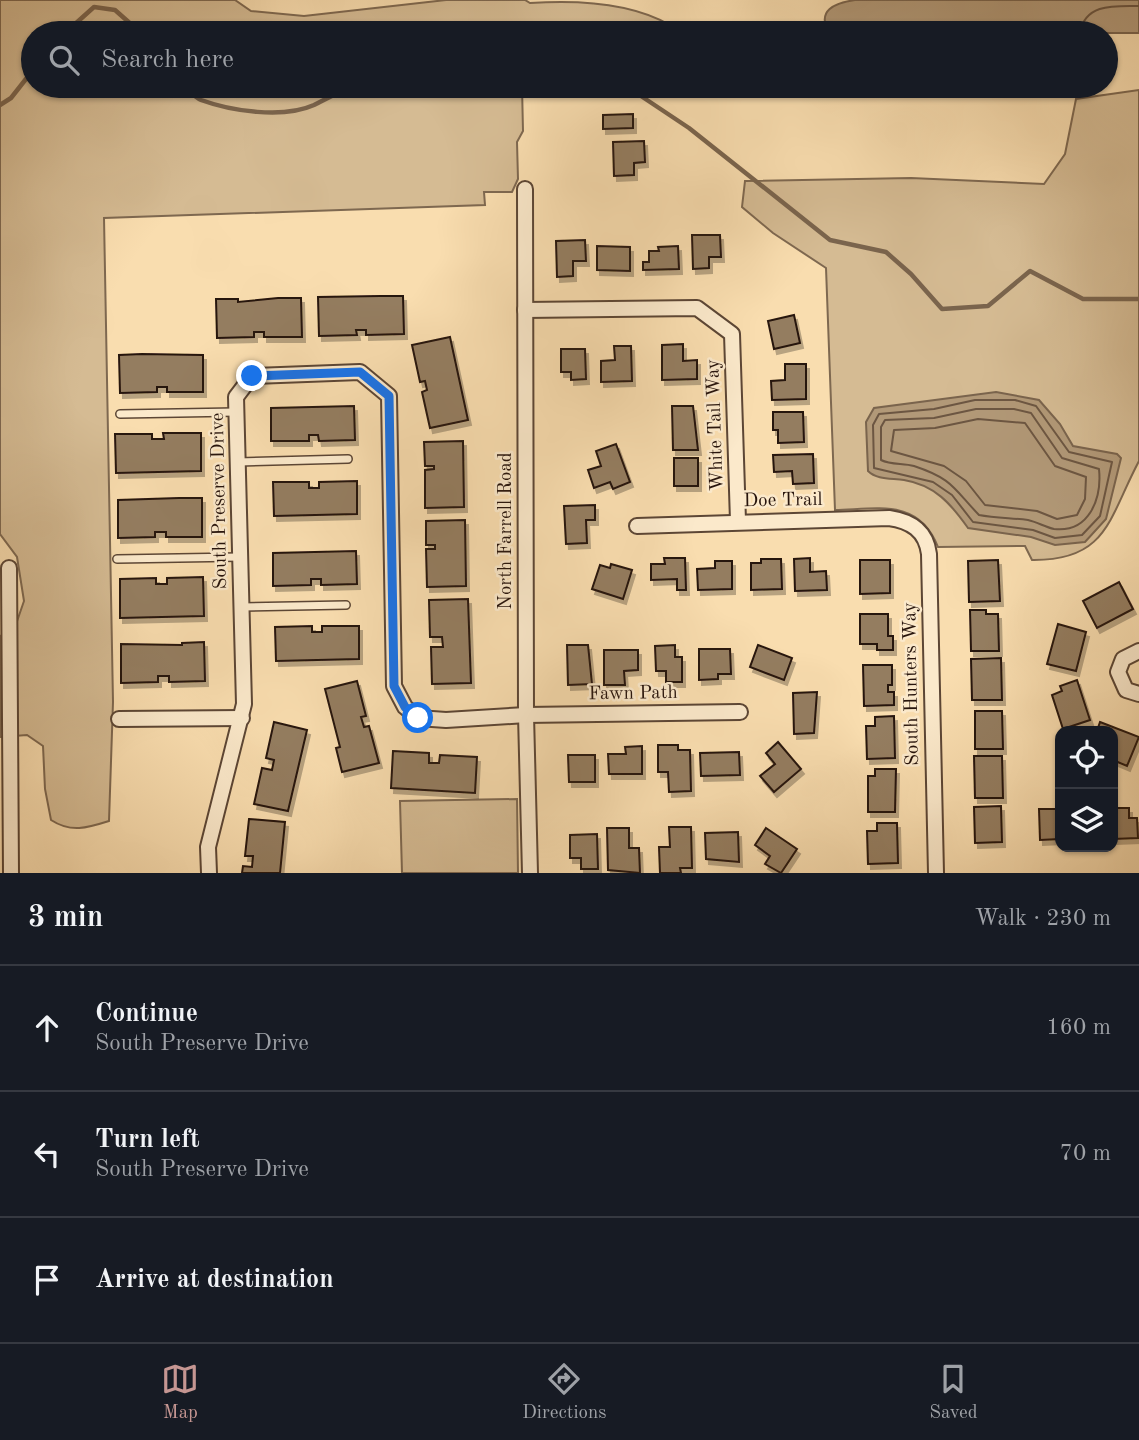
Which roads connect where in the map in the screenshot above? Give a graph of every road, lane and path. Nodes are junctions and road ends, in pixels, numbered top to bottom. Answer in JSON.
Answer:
{"nodes":[{"id":1,"x":525,"y":189,"type":"dead end"},
{"id":2,"x":525,"y":310,"type":"junction"},
{"id":3,"x":237,"y":412,"type":"junction"},
{"id":4,"x":120,"y":414,"type":"dead end"},
{"id":5,"x":348,"y":459,"type":"dead end"},
{"id":6,"x":238,"y":462,"type":"junction"},
{"id":7,"x":888,"y":518,"type":"joint"},
{"id":8,"x":738,"y":521,"type":"junction"},
{"id":9,"x":637,"y":526,"type":"dead end"},
{"id":10,"x":240,"y":557,"type":"junction"},
{"id":11,"x":117,"y":559,"type":"dead end"},
{"id":12,"x":9,"y":568,"type":"dead end"},
{"id":13,"x":346,"y":605,"type":"dead end"},
{"id":14,"x":241,"y":607,"type":"junction"},
{"id":15,"x":1139,"y":652,"type":"edge"},
{"id":16,"x":1139,"y":694,"type":"edge"},
{"id":17,"x":740,"y":712,"type":"dead end"},
{"id":18,"x":526,"y":715,"type":"junction"},
{"id":19,"x":242,"y":718,"type":"junction"},
{"id":20,"x":119,"y":719,"type":"dead end"},
{"id":21,"x":11,"y":873,"type":"edge"},
{"id":22,"x":209,"y":873,"type":"edge"},
{"id":23,"x":530,"y":873,"type":"edge"},
{"id":24,"x":936,"y":873,"type":"edge"}],
"edges":[{"from":1,"to":2,"type":"street","name":"North Farrell Road"},
{"from":2,"to":8,"type":"street","name":"White Tail Way"},
{"from":2,"to":18,"type":"street","name":"North Farrell Road"},
{"from":3,"to":4,"type":"lane"},
{"from":3,"to":6,"type":"street","name":"South Preserve Drive"},
{"from":3,"to":18,"type":"street","name":"South Preserve Drive"},
{"from":5,"to":6,"type":"lane"},
{"from":6,"to":10,"type":"street","name":"South Preserve Drive"},
{"from":7,"to":8,"type":"street","name":"Doe Trail"},
{"from":7,"to":24,"type":"street","name":"South Hunters Way"},
{"from":8,"to":9,"type":"street","name":"Doe Trail"},
{"from":10,"to":11,"type":"lane"},
{"from":10,"to":14,"type":"street","name":"South Preserve Drive"},
{"from":12,"to":21,"type":"street"},
{"from":13,"to":14,"type":"lane"},
{"from":14,"to":19,"type":"street","name":"South Preserve Drive"},
{"from":15,"to":16,"type":"street"},
{"from":17,"to":18,"type":"street","name":"Fawn Path"},
{"from":18,"to":23,"type":"street","name":"North Farrell Road"},
{"from":19,"to":20,"type":"street"},
{"from":19,"to":22,"type":"street","name":"South Preserve Drive"}]}
